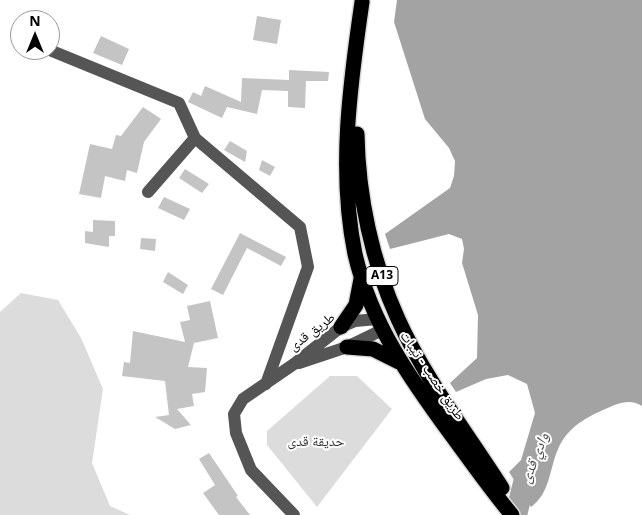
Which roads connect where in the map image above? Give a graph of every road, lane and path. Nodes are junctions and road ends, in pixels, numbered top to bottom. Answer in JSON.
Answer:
{"nodes":[{"id":1,"x":362,"y":1,"type":"edge"},
{"id":2,"x":60,"y":54,"type":"edge"},
{"id":3,"x":195,"y":138,"type":"junction"},
{"id":4,"x":148,"y":192,"type":"dead end"},
{"id":5,"x":361,"y":276,"type":"junction"},
{"id":6,"x":392,"y":303,"type":"junction"},
{"id":7,"x":383,"y":324,"type":"junction"},
{"id":8,"x":341,"y":327,"type":"junction"},
{"id":9,"x":406,"y":335,"type":"junction"},
{"id":10,"x":347,"y":347,"type":"junction"},
{"id":11,"x":400,"y":363,"type":"junction"},
{"id":12,"x":294,"y":364,"type":"junction"},
{"id":13,"x":266,"y":384,"type":"junction"},
{"id":14,"x":294,"y":515,"type":"edge"},
{"id":15,"x":512,"y":515,"type":"edge"},
{"id":16,"x":519,"y":515,"type":"edge"}],
"edges":[{"from":1,"to":5,"type":"highway","name":"طريق خصب - تيبات","number":"A13"},
{"from":1,"to":6,"type":"highway","name":"طريق خصب - تيبات","number":"A13"},
{"from":2,"to":3,"type":"street"},
{"from":3,"to":4,"type":"street"},
{"from":3,"to":13,"type":"street"},
{"from":5,"to":7,"type":"highway","name":"طريق خصب - تيبات","number":"A13"},
{"from":5,"to":8,"type":"highway"},
{"from":6,"to":7,"type":"highway"},
{"from":6,"to":9,"type":"highway","name":"طريق خصب - تيبات","number":"A13"},
{"from":7,"to":8,"type":"street","name":"طريق قدى"},
{"from":7,"to":9,"type":"highway"},
{"from":7,"to":10,"type":"street","name":"طريق قدى"},
{"from":7,"to":11,"type":"highway","name":"طريق خصب - تيبات","number":"A13"},
{"from":8,"to":12,"type":"street","name":"طريق قدى"},
{"from":9,"to":16,"type":"highway","name":"طريق خصب - تيبات","number":"A13"},
{"from":10,"to":11,"type":"highway"},
{"from":10,"to":12,"type":"street","name":"طريق قدى"},
{"from":11,"to":15,"type":"highway","name":"طريق خصب - تيبات","number":"A13"},
{"from":12,"to":13,"type":"street","name":"طريق قدى"},
{"from":13,"to":14,"type":"street","name":"طريق قدى"}]}
